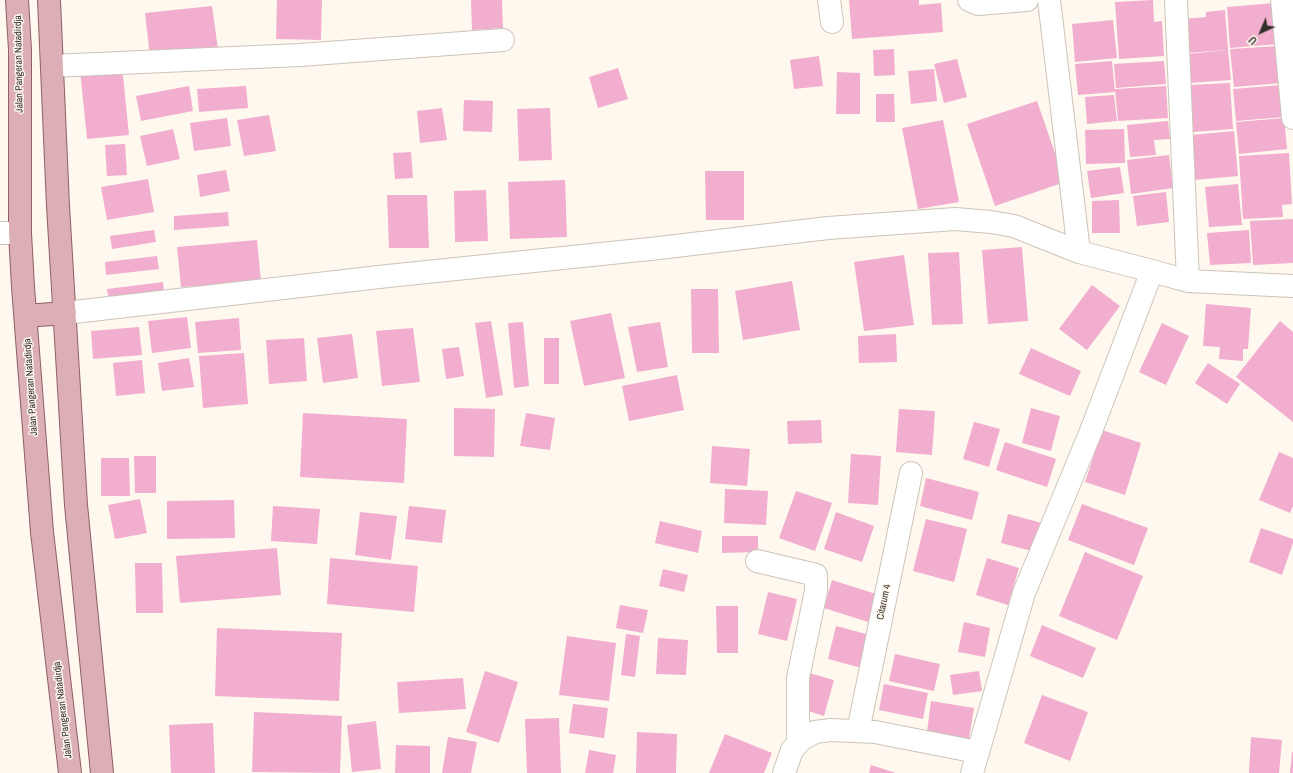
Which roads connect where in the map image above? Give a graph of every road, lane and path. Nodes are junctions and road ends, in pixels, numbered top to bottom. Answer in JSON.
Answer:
{"nodes":[{"id":1,"x":17,"y":0,"type":"edge"},
{"id":2,"x":49,"y":0,"type":"edge"},
{"id":3,"x":829,"y":0,"type":"edge"},
{"id":4,"x":968,"y":0,"type":"edge"},
{"id":5,"x":1027,"y":0,"type":"edge"},
{"id":6,"x":1049,"y":0,"type":"edge"},
{"id":7,"x":1176,"y":0,"type":"edge"},
{"id":8,"x":1282,"y":0,"type":"edge"},
{"id":9,"x":832,"y":22,"type":"dead end"},
{"id":10,"x":503,"y":40,"type":"dead end"},
{"id":11,"x":52,"y":66,"type":"junction"},
{"id":12,"x":1293,"y":118,"type":"edge"},
{"id":13,"x":10,"y":233,"type":"edge"},
{"id":14,"x":1079,"y":252,"type":"junction"},
{"id":15,"x":1152,"y":270,"type":"junction"},
{"id":16,"x":1188,"y":281,"type":"junction"},
{"id":17,"x":1293,"y":286,"type":"edge"},
{"id":18,"x":65,"y":313,"type":"junction"},
{"id":19,"x":26,"y":316,"type":"junction"},
{"id":20,"x":911,"y":473,"type":"dead end"},
{"id":21,"x":757,"y":561,"type":"dead end"},
{"id":22,"x":858,"y":731,"type":"junction"},
{"id":23,"x":798,"y":743,"type":"junction"},
{"id":24,"x":974,"y":763,"type":"edge"},
{"id":25,"x":70,"y":773,"type":"edge"},
{"id":26,"x":102,"y":773,"type":"edge"},
{"id":27,"x":784,"y":773,"type":"edge"}],
"edges":[{"from":1,"to":13,"type":"main road","name":"Jalan Pangeran Natadirdja"},
{"from":2,"to":11,"type":"main road"},
{"from":3,"to":9,"type":"street"},
{"from":4,"to":5,"type":"street"},
{"from":6,"to":14,"type":"street"},
{"from":7,"to":16,"type":"street"},
{"from":8,"to":12,"type":"street"},
{"from":10,"to":11,"type":"street"},
{"from":11,"to":18,"type":"main road"},
{"from":13,"to":19,"type":"main road","name":"Jalan Pangeran Natadirdja"},
{"from":14,"to":15,"type":"street"},
{"from":14,"to":18,"type":"street"},
{"from":15,"to":16,"type":"street"},
{"from":15,"to":24,"type":"street"},
{"from":16,"to":17,"type":"street"},
{"from":18,"to":19,"type":"main road"},
{"from":18,"to":26,"type":"main road"},
{"from":19,"to":25,"type":"main road","name":"Jalan Pangeran Natadirdja"},
{"from":20,"to":22,"type":"street","name":"Citarum 4"},
{"from":21,"to":23,"type":"street"},
{"from":22,"to":23,"type":"street"},
{"from":22,"to":24,"type":"street"},
{"from":23,"to":27,"type":"street"}]}
